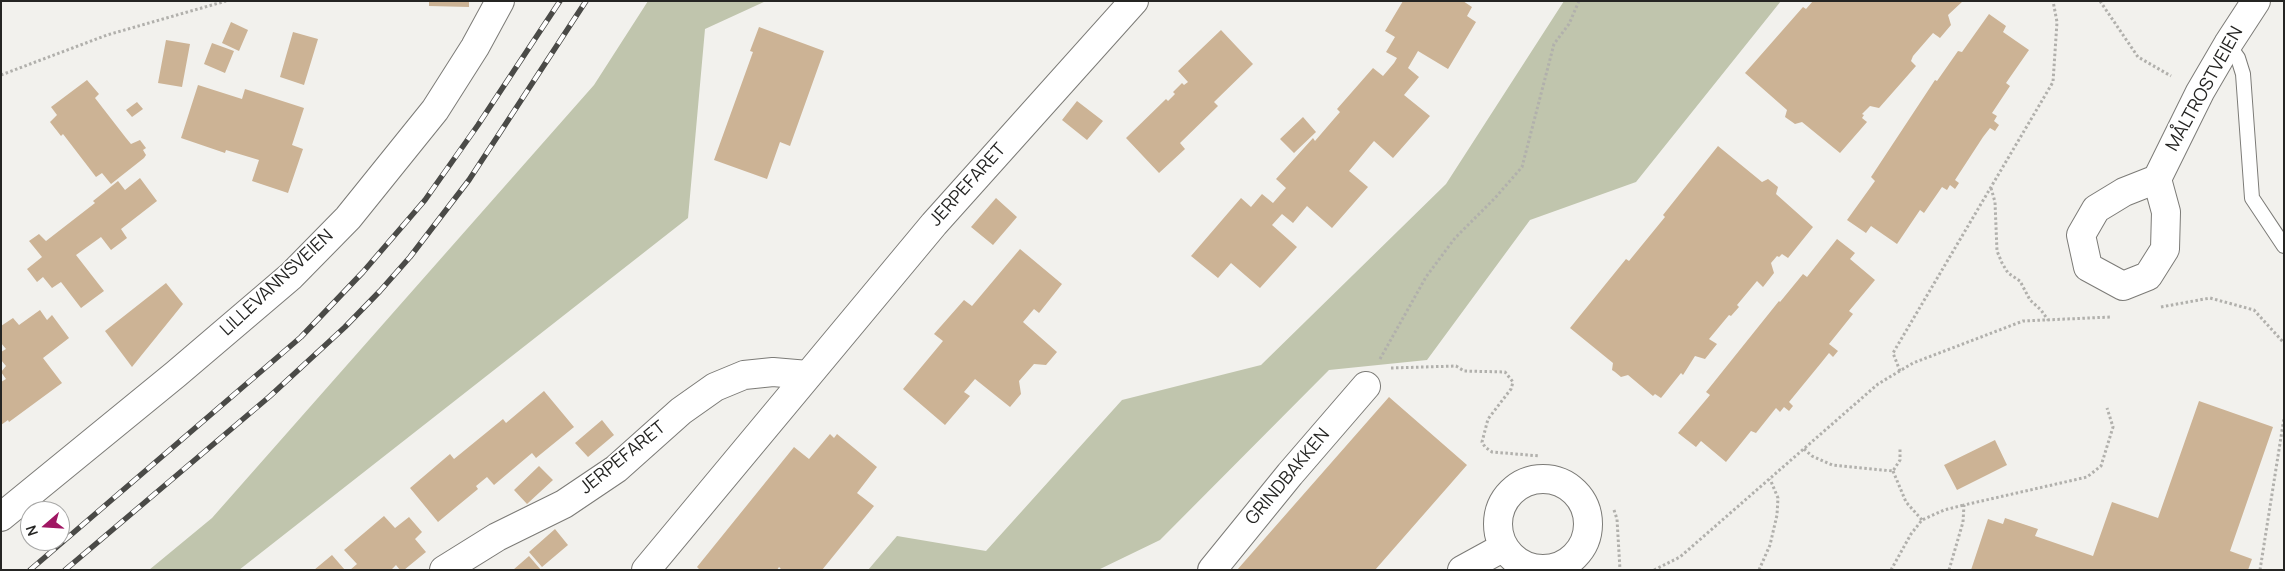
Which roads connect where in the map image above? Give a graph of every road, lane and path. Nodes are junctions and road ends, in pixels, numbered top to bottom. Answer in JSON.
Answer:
{"nodes":[{"id":1,"x":226,"y":1,"type":"edge"},
{"id":2,"x":500,"y":1,"type":"edge"},
{"id":3,"x":1134,"y":1,"type":"edge"},
{"id":4,"x":1579,"y":1,"type":"edge"},
{"id":5,"x":2053,"y":1,"type":"edge"},
{"id":6,"x":2100,"y":1,"type":"edge"},
{"id":7,"x":2256,"y":1,"type":"edge"},
{"id":8,"x":2228,"y":44,"type":"junction"},
{"id":9,"x":1,"y":75,"type":"edge"},
{"id":10,"x":2200,"y":92,"type":"junction"},
{"id":11,"x":2157,"y":179,"type":"dead end"},
{"id":12,"x":1991,"y":187,"type":"junction"},
{"id":13,"x":2284,"y":246,"type":"edge"},
{"id":14,"x":2154,"y":309,"type":"dead end"},
{"id":15,"x":2119,"y":317,"type":"dead end"},
{"id":16,"x":2048,"y":320,"type":"junction"},
{"id":17,"x":2284,"y":343,"type":"edge"},
{"id":18,"x":1900,"y":371,"type":"junction"},
{"id":19,"x":808,"y":375,"type":"junction"},
{"id":20,"x":1371,"y":377,"type":"junction"},
{"id":21,"x":2107,"y":408,"type":"dead end"},
{"id":22,"x":2284,"y":418,"type":"edge"},
{"id":23,"x":1900,"y":447,"type":"dead end"},
{"id":24,"x":1804,"y":449,"type":"junction"},
{"id":25,"x":1540,"y":456,"type":"dead end"},
{"id":26,"x":1893,"y":471,"type":"junction"},
{"id":27,"x":1770,"y":479,"type":"junction"},
{"id":28,"x":1964,"y":506,"type":"junction"},
{"id":29,"x":1614,"y":510,"type":"dead end"},
{"id":30,"x":1,"y":517,"type":"edge"},
{"id":31,"x":1922,"y":520,"type":"junction"},
{"id":32,"x":1504,"y":547,"type":"dead end"},
{"id":33,"x":444,"y":570,"type":"edge"},
{"id":34,"x":646,"y":570,"type":"edge"},
{"id":35,"x":1212,"y":570,"type":"edge"},
{"id":36,"x":1462,"y":570,"type":"edge"},
{"id":37,"x":1620,"y":570,"type":"edge"},
{"id":38,"x":1654,"y":570,"type":"edge"},
{"id":39,"x":1759,"y":570,"type":"edge"},
{"id":40,"x":1891,"y":570,"type":"edge"},
{"id":41,"x":1949,"y":570,"type":"edge"},
{"id":42,"x":2260,"y":570,"type":"edge"}],
"edges":[{"from":1,"to":9,"type":"path"},
{"from":2,"to":30,"type":"street","name":"LILLEVANNSVEIEN"},
{"from":3,"to":19,"type":"street","name":"JERPEFARET"},
{"from":4,"to":20,"type":"path"},
{"from":5,"to":12,"type":"path"},
{"from":6,"to":10,"type":"path"},
{"from":7,"to":8,"type":"street","name":"MÅLTROSTVEIEN"},
{"from":8,"to":10,"type":"street","name":"MÅLTROSTVEIEN"},
{"from":8,"to":13,"type":"lane"},
{"from":10,"to":11,"type":"street","name":"MÅLTROSTVEIEN"},
{"from":12,"to":16,"type":"path"},
{"from":12,"to":18,"type":"path"},
{"from":14,"to":17,"type":"path"},
{"from":15,"to":16,"type":"path"},
{"from":16,"to":18,"type":"path"},
{"from":18,"to":24,"type":"path"},
{"from":19,"to":33,"type":"street","name":"JERPEFARET"},
{"from":19,"to":34,"type":"street","name":"JERPEFARET"},
{"from":20,"to":25,"type":"path"},
{"from":20,"to":35,"type":"street","name":"GRINDBAKKEN"},
{"from":21,"to":28,"type":"path"},
{"from":22,"to":42,"type":"path"},
{"from":23,"to":26,"type":"path"},
{"from":24,"to":26,"type":"path"},
{"from":24,"to":27,"type":"path"},
{"from":26,"to":31,"type":"path"},
{"from":27,"to":38,"type":"path"},
{"from":27,"to":39,"type":"path"},
{"from":28,"to":31,"type":"path"},
{"from":28,"to":41,"type":"path"},
{"from":29,"to":37,"type":"path"},
{"from":31,"to":40,"type":"path"},
{"from":32,"to":36,"type":"street"}]}
